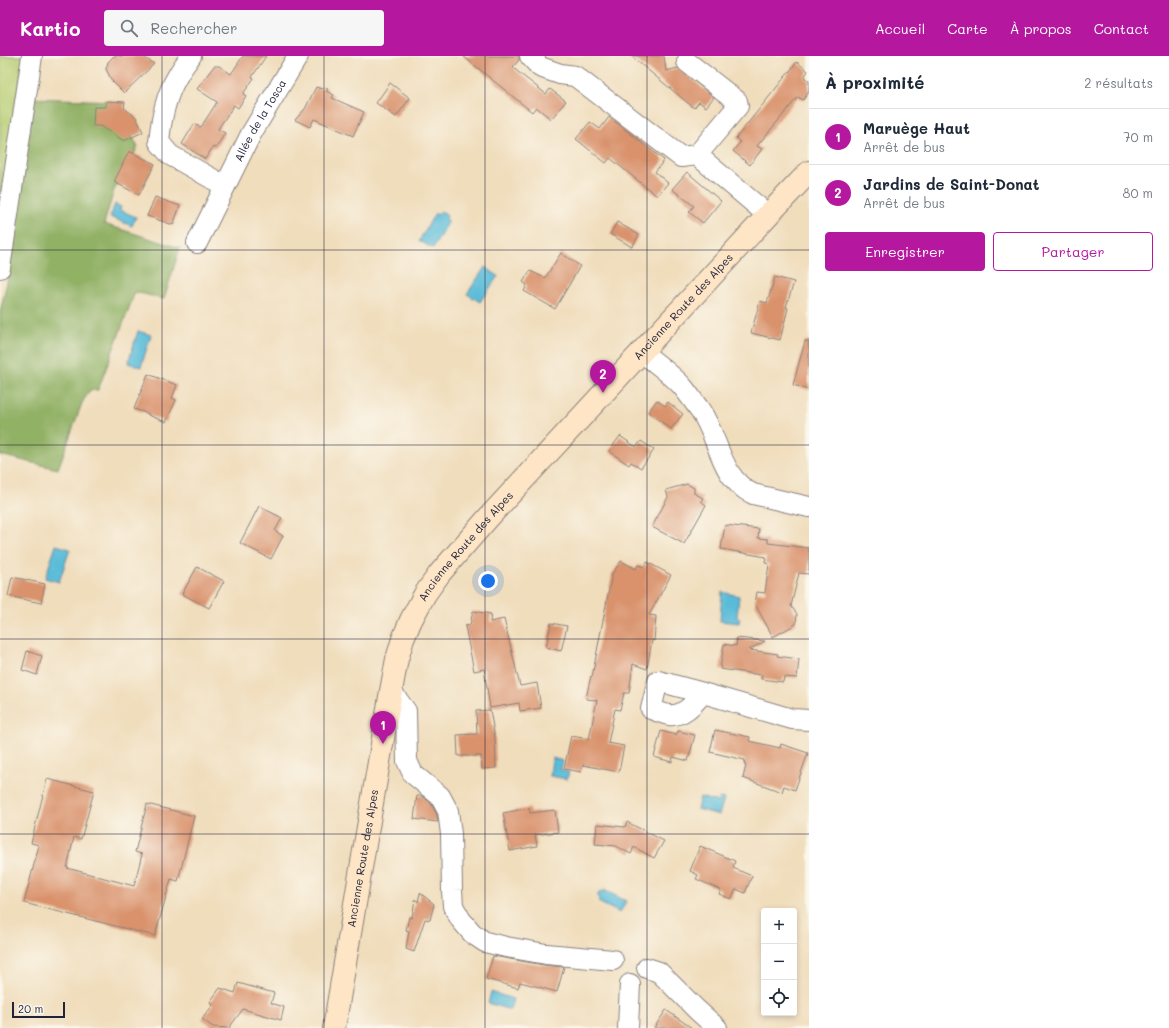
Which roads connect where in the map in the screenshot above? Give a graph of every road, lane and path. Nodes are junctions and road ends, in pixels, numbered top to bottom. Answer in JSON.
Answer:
{"nodes":[{"id":1,"x":32,"y":56,"type":"edge"},
{"id":2,"x":191,"y":56,"type":"edge"},
{"id":3,"x":298,"y":56,"type":"edge"},
{"id":4,"x":530,"y":56,"type":"edge"},
{"id":5,"x":687,"y":62,"type":"dead end"},
{"id":6,"x":696,"y":155,"type":"junction"},
{"id":7,"x":809,"y":172,"type":"edge"},
{"id":8,"x":226,"y":186,"type":"junction"},
{"id":9,"x":768,"y":215,"type":"junction"},
{"id":10,"x":197,"y":243,"type":"dead end"},
{"id":11,"x":0,"y":268,"type":"edge"},
{"id":12,"x":642,"y":352,"type":"junction"},
{"id":13,"x":809,"y":507,"type":"edge"},
{"id":14,"x":391,"y":691,"type":"junction"},
{"id":15,"x":703,"y":692,"type":"dead end"},
{"id":16,"x":809,"y":720,"type":"edge"},
{"id":17,"x":613,"y":960,"type":"dead end"},
{"id":18,"x":647,"y":968,"type":"dead end"},
{"id":19,"x":630,"y":984,"type":"dead end"},
{"id":20,"x":334,"y":1028,"type":"edge"},
{"id":21,"x":628,"y":1028,"type":"edge"},
{"id":22,"x":718,"y":1028,"type":"edge"}],
"edges":[{"from":1,"to":11,"type":"street"},
{"from":2,"to":8,"type":"street"},
{"from":3,"to":8,"type":"street","name":"Allée de la Tosca"},
{"from":4,"to":6,"type":"street"},
{"from":5,"to":6,"type":"street"},
{"from":6,"to":9,"type":"street"},
{"from":7,"to":9,"type":"main road","name":"Ancienne Route des Alpes"},
{"from":8,"to":10,"type":"street","name":"Allée de la Tosca"},
{"from":9,"to":12,"type":"main road","name":"Ancienne Route des Alpes"},
{"from":12,"to":13,"type":"street"},
{"from":12,"to":14,"type":"main road","name":"Ancienne Route des Alpes"},
{"from":14,"to":17,"type":"street"},
{"from":14,"to":20,"type":"main road","name":"Ancienne Route des Alpes"},
{"from":15,"to":16,"type":"street"},
{"from":18,"to":22,"type":"street"},
{"from":19,"to":21,"type":"street"}]}
